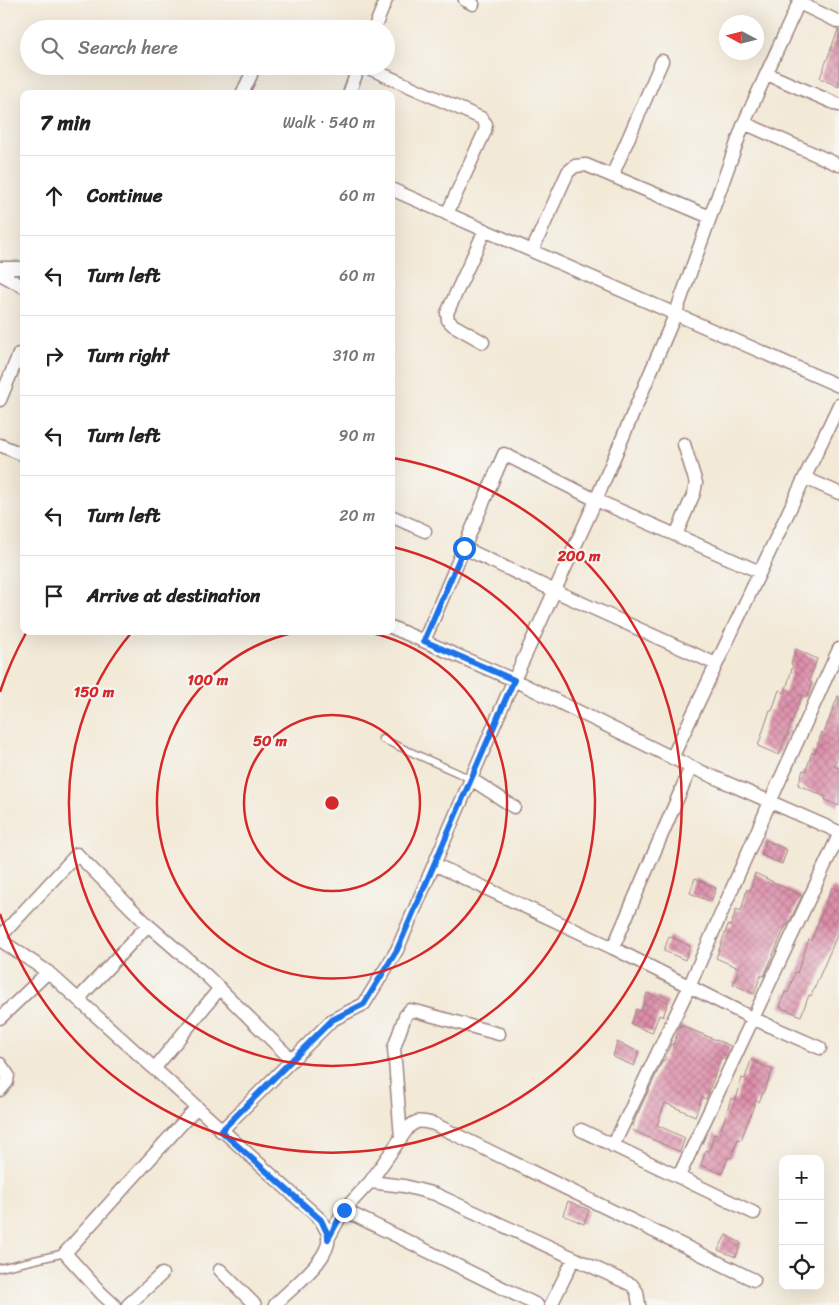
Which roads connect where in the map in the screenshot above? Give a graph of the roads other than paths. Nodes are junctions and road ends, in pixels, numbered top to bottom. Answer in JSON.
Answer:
{"nodes":[{"id":1,"x":386,"y":0,"type":"edge"},
{"id":2,"x":800,"y":1,"type":"edge"},
{"id":3,"x":378,"y":20,"type":"edge"},
{"id":4,"x":839,"y":22,"type":"edge"},
{"id":5,"x":662,"y":61,"type":"dead end"},
{"id":6,"x":767,"y":74,"type":"junction"},
{"id":7,"x":357,"y":75,"type":"edge"},
{"id":8,"x":384,"y":75,"type":"edge"},
{"id":9,"x":251,"y":76,"type":"dead end"},
{"id":10,"x":244,"y":90,"type":"edge"},
{"id":11,"x":351,"y":90,"type":"edge"},
{"id":12,"x":839,"y":105,"type":"edge"},
{"id":13,"x":744,"y":123,"type":"junction"},
{"id":14,"x":839,"y":165,"type":"edge"},
{"id":15,"x":612,"y":176,"type":"junction"},
{"id":16,"x":395,"y":191,"type":"edge"},
{"id":17,"x":447,"y":214,"type":"junction"},
{"id":18,"x":710,"y":217,"type":"junction"},
{"id":19,"x":485,"y":230,"type":"junction"},
{"id":20,"x":532,"y":251,"type":"junction"},
{"id":21,"x":0,"y":268,"type":"edge"},
{"id":22,"x":20,"y":268,"type":"edge"},
{"id":23,"x":0,"y":274,"type":"edge"},
{"id":24,"x":20,"y":285,"type":"edge"},
{"id":25,"x":675,"y":315,"type":"junction"},
{"id":26,"x":483,"y":342,"type":"dead end"},
{"id":27,"x":20,"y":354,"type":"edge"},
{"id":28,"x":839,"y":386,"type":"edge"},
{"id":29,"x":0,"y":398,"type":"edge"},
{"id":30,"x":839,"y":405,"type":"edge"},
{"id":31,"x":0,"y":444,"type":"edge"},
{"id":32,"x":684,"y":444,"type":"dead end"},
{"id":33,"x":20,"y":453,"type":"edge"},
{"id":34,"x":804,"y":478,"type":"junction"},
{"id":35,"x":839,"y":492,"type":"edge"},
{"id":36,"x":596,"y":500,"type":"junction"},
{"id":37,"x":395,"y":518,"type":"edge"},
{"id":38,"x":425,"y":531,"type":"dead end"},
{"id":39,"x":676,"y":535,"type":"junction"},
{"id":40,"x":464,"y":548,"type":"junction"},
{"id":41,"x":760,"y":572,"type":"junction"},
{"id":42,"x":555,"y":591,"type":"junction"},
{"id":43,"x":395,"y":629,"type":"edge"},
{"id":44,"x":424,"y":641,"type":"junction"},
{"id":45,"x":839,"y":649,"type":"edge"},
{"id":46,"x":716,"y":664,"type":"junction"},
{"id":47,"x":514,"y":680,"type":"junction"},
{"id":48,"x":382,"y":739,"type":"dead end"},
{"id":49,"x":672,"y":758,"type":"junction"},
{"id":50,"x":691,"y":767,"type":"junction"},
{"id":51,"x":471,"y":779,"type":"junction"},
{"id":52,"x":770,"y":802,"type":"junction"},
{"id":53,"x":514,"y":807,"type":"dead end"},
{"id":54,"x":839,"y":833,"type":"edge"},
{"id":55,"x":434,"y":864,"type":"junction"},
{"id":56,"x":148,"y":924,"type":"junction"},
{"id":57,"x":0,"y":938,"type":"edge"},
{"id":58,"x":613,"y":948,"type":"junction"},
{"id":59,"x":48,"y":972,"type":"junction"},
{"id":60,"x":689,"y":987,"type":"junction"},
{"id":61,"x":220,"y":988,"type":"junction"},
{"id":62,"x":80,"y":1000,"type":"junction"},
{"id":63,"x":0,"y":1018,"type":"edge"},
{"id":64,"x":752,"y":1018,"type":"junction"},
{"id":65,"x":498,"y":1034,"type":"dead end"},
{"id":66,"x":820,"y":1048,"type":"dead end"},
{"id":67,"x":292,"y":1060,"type":"junction"},
{"id":68,"x":0,"y":1064,"type":"edge"},
{"id":69,"x":154,"y":1069,"type":"junction"},
{"id":70,"x":0,"y":1090,"type":"edge"},
{"id":71,"x":196,"y":1108,"type":"junction"},
{"id":72,"x":581,"y":1130,"type":"dead end"},
{"id":73,"x":221,"y":1131,"type":"junction"},
{"id":74,"x":401,"y":1138,"type":"junction"},
{"id":75,"x":613,"y":1146,"type":"junction"},
{"id":76,"x":678,"y":1176,"type":"junction"},
{"id":77,"x":370,"y":1182,"type":"junction"},
{"id":78,"x":344,"y":1210,"type":"junction"},
{"id":79,"x":754,"y":1213,"type":"dead end"},
{"id":80,"x":328,"y":1239,"type":"junction"},
{"id":81,"x":65,"y":1253,"type":"junction"},
{"id":82,"x":574,"y":1258,"type":"junction"},
{"id":83,"x":0,"y":1268,"type":"edge"},
{"id":84,"x":220,"y":1270,"type":"dead end"},
{"id":85,"x":162,"y":1274,"type":"dead end"},
{"id":86,"x":754,"y":1280,"type":"dead end"},
{"id":87,"x":114,"y":1305,"type":"edge"},
{"id":88,"x":128,"y":1305,"type":"edge"},
{"id":89,"x":255,"y":1305,"type":"edge"},
{"id":90,"x":275,"y":1305,"type":"edge"},
{"id":91,"x":537,"y":1305,"type":"edge"},
{"id":92,"x":550,"y":1305,"type":"edge"},
{"id":93,"x":639,"y":1305,"type":"edge"}],
"edges":[{"from":1,"to":3,"type":"street"},
{"from":2,"to":4,"type":"street"},
{"from":2,"to":6,"type":"street"},
{"from":5,"to":15,"type":"street"},
{"from":6,"to":12,"type":"street"},
{"from":6,"to":13,"type":"street"},
{"from":7,"to":11,"type":"street"},
{"from":8,"to":17,"type":"street"},
{"from":9,"to":10,"type":"street"},
{"from":13,"to":14,"type":"street"},
{"from":13,"to":18,"type":"street"},
{"from":15,"to":18,"type":"street"},
{"from":15,"to":20,"type":"street"},
{"from":16,"to":17,"type":"street"},
{"from":17,"to":19,"type":"street"},
{"from":18,"to":25,"type":"street"},
{"from":19,"to":20,"type":"street"},
{"from":19,"to":26,"type":"street"},
{"from":20,"to":25,"type":"street"},
{"from":21,"to":22,"type":"street"},
{"from":23,"to":24,"type":"street"},
{"from":25,"to":28,"type":"street"},
{"from":25,"to":36,"type":"street"},
{"from":27,"to":29,"type":"street"},
{"from":30,"to":34,"type":"street"},
{"from":31,"to":33,"type":"street"},
{"from":32,"to":39,"type":"street"},
{"from":34,"to":35,"type":"street"},
{"from":34,"to":41,"type":"street"},
{"from":36,"to":39,"type":"street"},
{"from":36,"to":40,"type":"street"},
{"from":36,"to":42,"type":"street"},
{"from":37,"to":38,"type":"street"},
{"from":39,"to":41,"type":"street"},
{"from":40,"to":42,"type":"street"},
{"from":40,"to":44,"type":"street"},
{"from":41,"to":46,"type":"street"},
{"from":42,"to":46,"type":"street"},
{"from":42,"to":47,"type":"street"},
{"from":43,"to":44,"type":"street"},
{"from":44,"to":47,"type":"street"},
{"from":45,"to":52,"type":"street"},
{"from":46,"to":49,"type":"street"},
{"from":47,"to":49,"type":"street"},
{"from":47,"to":51,"type":"street"},
{"from":48,"to":51,"type":"lane"},
{"from":49,"to":50,"type":"street"},
{"from":50,"to":52,"type":"street"},
{"from":50,"to":58,"type":"street"},
{"from":51,"to":53,"type":"street"},
{"from":51,"to":55,"type":"street"},
{"from":52,"to":54,"type":"street"},
{"from":52,"to":60,"type":"street"},
{"from":54,"to":64,"type":"street"},
{"from":55,"to":58,"type":"street"},
{"from":55,"to":67,"type":"street"},
{"from":56,"to":57,"type":"street"},
{"from":56,"to":61,"type":"street"},
{"from":56,"to":62,"type":"street"},
{"from":57,"to":59,"type":"street"},
{"from":58,"to":60,"type":"street"},
{"from":59,"to":62,"type":"street"},
{"from":59,"to":63,"type":"street"},
{"from":60,"to":64,"type":"street"},
{"from":60,"to":75,"type":"street"},
{"from":61,"to":67,"type":"street"},
{"from":61,"to":69,"type":"street"},
{"from":62,"to":69,"type":"street"},
{"from":64,"to":66,"type":"street"},
{"from":64,"to":76,"type":"street"},
{"from":65,"to":74,"type":"street"},
{"from":67,"to":73,"type":"street"},
{"from":68,"to":70,"type":"street"},
{"from":69,"to":71,"type":"street"},
{"from":71,"to":73,"type":"street"},
{"from":71,"to":81,"type":"street"},
{"from":72,"to":75,"type":"street"},
{"from":73,"to":80,"type":"street"},
{"from":74,"to":77,"type":"street"},
{"from":74,"to":86,"type":"street"},
{"from":75,"to":76,"type":"street"},
{"from":76,"to":79,"type":"street"},
{"from":77,"to":78,"type":"street"},
{"from":77,"to":82,"type":"street"},
{"from":78,"to":80,"type":"street"},
{"from":78,"to":91,"type":"street"},
{"from":80,"to":90,"type":"street"},
{"from":81,"to":83,"type":"lane"},
{"from":81,"to":87,"type":"street"},
{"from":82,"to":92,"type":"street"},
{"from":82,"to":93,"type":"street"},
{"from":84,"to":89,"type":"street"},
{"from":85,"to":88,"type":"street"}]}
